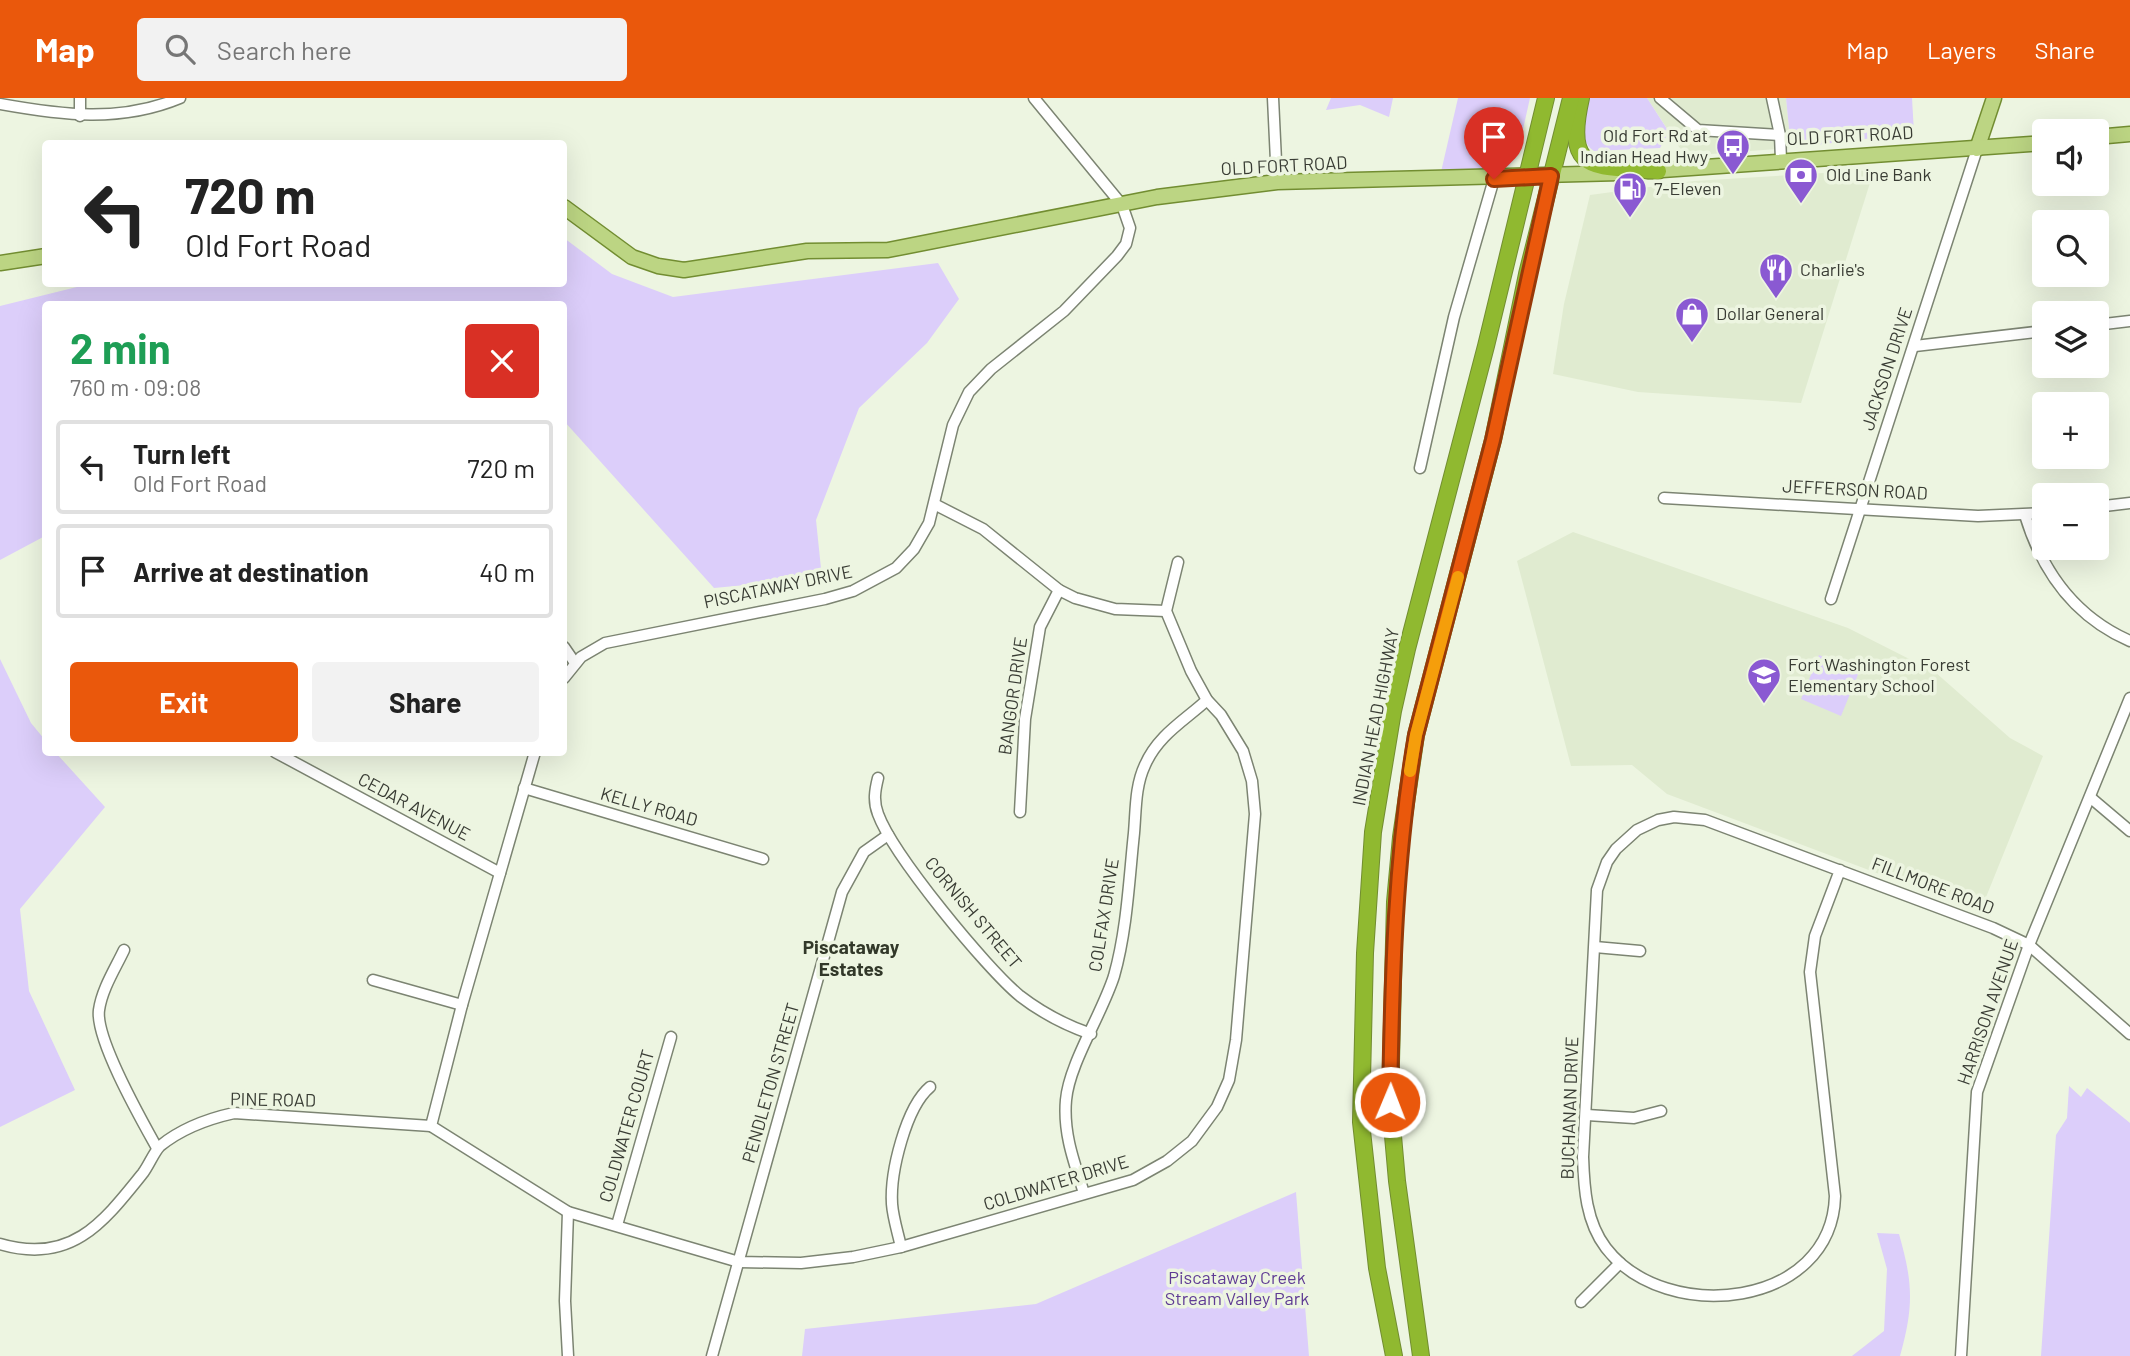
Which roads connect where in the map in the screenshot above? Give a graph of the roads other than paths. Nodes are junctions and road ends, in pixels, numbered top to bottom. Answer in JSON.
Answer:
{"nodes":[{"id":1,"x":80,"y":98,"type":"edge"},
{"id":2,"x":180,"y":98,"type":"edge"},
{"id":3,"x":1034,"y":98,"type":"edge"},
{"id":4,"x":1273,"y":98,"type":"edge"},
{"id":5,"x":1546,"y":98,"type":"edge"},
{"id":6,"x":1571,"y":98,"type":"edge"},
{"id":7,"x":1581,"y":98,"type":"edge"},
{"id":8,"x":1660,"y":98,"type":"edge"},
{"id":9,"x":1772,"y":98,"type":"edge"},
{"id":10,"x":1994,"y":98,"type":"edge"},
{"id":11,"x":0,"y":104,"type":"edge"},
{"id":12,"x":79,"y":116,"type":"junction"},
{"id":13,"x":2130,"y":134,"type":"edge"},
{"id":14,"x":1780,"y":135,"type":"junction"},
{"id":15,"x":2109,"y":136,"type":"edge"},
{"id":16,"x":2032,"y":144,"type":"edge"},
{"id":17,"x":1977,"y":149,"type":"junction"},
{"id":18,"x":1781,"y":160,"type":"junction"},
{"id":19,"x":1658,"y":170,"type":"junction"},
{"id":20,"x":1529,"y":176,"type":"junction"},
{"id":21,"x":1551,"y":176,"type":"junction"},
{"id":22,"x":1494,"y":179,"type":"junction"},
{"id":23,"x":1277,"y":183,"type":"junction"},
{"id":24,"x":1122,"y":205,"type":"junction"},
{"id":25,"x":567,"y":208,"type":"edge"},
{"id":26,"x":42,"y":257,"type":"edge"},
{"id":27,"x":0,"y":263,"type":"edge"},
{"id":28,"x":2130,"y":321,"type":"edge"},
{"id":29,"x":2109,"y":323,"type":"edge"},
{"id":30,"x":2032,"y":332,"type":"edge"},
{"id":31,"x":1914,"y":346,"type":"junction"},
{"id":32,"x":1420,"y":468,"type":"dead end"},
{"id":33,"x":1664,"y":498,"type":"dead end"},
{"id":34,"x":2130,"y":503,"type":"edge"},
{"id":35,"x":936,"y":505,"type":"junction"},
{"id":36,"x":2109,"y":505,"type":"edge"},
{"id":37,"x":1859,"y":507,"type":"junction"},
{"id":38,"x":2032,"y":514,"type":"edge"},
{"id":39,"x":2025,"y":515,"type":"junction"},
{"id":40,"x":1178,"y":562,"type":"dead end"},
{"id":41,"x":1059,"y":590,"type":"junction"},
{"id":42,"x":1831,"y":599,"type":"dead end"},
{"id":43,"x":1166,"y":611,"type":"junction"},
{"id":44,"x":2130,"y":641,"type":"edge"},
{"id":45,"x":567,"y":651,"type":"edge"},
{"id":46,"x":575,"y":663,"type":"junction"},
{"id":47,"x":567,"y":674,"type":"edge"},
{"id":48,"x":2130,"y":698,"type":"edge"},
{"id":49,"x":1207,"y":700,"type":"junction"},
{"id":50,"x":282,"y":756,"type":"edge"},
{"id":51,"x":534,"y":756,"type":"edge"},
{"id":52,"x":878,"y":778,"type":"dead end"},
{"id":53,"x":524,"y":788,"type":"junction"},
{"id":54,"x":2091,"y":798,"type":"junction"},
{"id":55,"x":1020,"y":812,"type":"dead end"},
{"id":56,"x":1736,"y":831,"type":"joint"},
{"id":57,"x":2130,"y":831,"type":"edge"},
{"id":58,"x":888,"y":835,"type":"junction"},
{"id":59,"x":763,"y":859,"type":"dead end"},
{"id":60,"x":1840,"y":870,"type":"junction"},
{"id":61,"x":500,"y":873,"type":"junction"},
{"id":62,"x":2029,"y":944,"type":"junction"},
{"id":63,"x":1595,"y":947,"type":"junction"},
{"id":64,"x":124,"y":950,"type":"dead end"},
{"id":65,"x":1640,"y":951,"type":"dead end"},
{"id":66,"x":373,"y":980,"type":"dead end"},
{"id":67,"x":462,"y":1005,"type":"junction"},
{"id":68,"x":1091,"y":1034,"type":"junction"},
{"id":69,"x":2130,"y":1034,"type":"edge"},
{"id":70,"x":671,"y":1037,"type":"dead end"},
{"id":71,"x":930,"y":1087,"type":"dead end"},
{"id":72,"x":1661,"y":1111,"type":"dead end"},
{"id":73,"x":1587,"y":1115,"type":"junction"},
{"id":74,"x":431,"y":1126,"type":"junction"},
{"id":75,"x":157,"y":1148,"type":"junction"},
{"id":76,"x":1084,"y":1193,"type":"junction"},
{"id":77,"x":568,"y":1212,"type":"junction"},
{"id":78,"x":617,"y":1225,"type":"junction"},
{"id":79,"x":0,"y":1244,"type":"edge"},
{"id":80,"x":901,"y":1247,"type":"junction"},
{"id":81,"x":739,"y":1262,"type":"junction"},
{"id":82,"x":1620,"y":1263,"type":"junction"},
{"id":83,"x":1581,"y":1302,"type":"dead end"},
{"id":84,"x":568,"y":1356,"type":"edge"},
{"id":85,"x":712,"y":1356,"type":"edge"},
{"id":86,"x":1394,"y":1356,"type":"edge"},
{"id":87,"x":1421,"y":1356,"type":"edge"},
{"id":88,"x":1961,"y":1356,"type":"edge"}],
"edges":[{"from":1,"to":12,"type":"street"},
{"from":2,"to":12,"type":"street"},
{"from":3,"to":24,"type":"street"},
{"from":4,"to":23,"type":"street"},
{"from":5,"to":20,"type":"highway","name":"INDIAN HEAD HIGHWAY"},
{"from":6,"to":21,"type":"highway"},
{"from":7,"to":19,"type":"highway"},
{"from":8,"to":14,"type":"street"},
{"from":9,"to":14,"type":"street"},
{"from":10,"to":17,"type":"main road"},
{"from":11,"to":12,"type":"street"},
{"from":13,"to":15,"type":"main road"},
{"from":14,"to":18,"type":"street"},
{"from":16,"to":17,"type":"main road","name":"OLD FORT ROAD"},
{"from":17,"to":18,"type":"main road","name":"OLD FORT ROAD"},
{"from":17,"to":31,"type":"street","name":"JACKSON DRIVE"},
{"from":18,"to":19,"type":"main road","name":"OLD FORT ROAD"},
{"from":19,"to":21,"type":"main road","name":"OLD FORT ROAD"},
{"from":20,"to":21,"type":"main road","name":"OLD FORT ROAD"},
{"from":20,"to":22,"type":"main road","name":"OLD FORT ROAD"},
{"from":20,"to":86,"type":"highway","name":"INDIAN HEAD HIGHWAY"},
{"from":21,"to":87,"type":"highway"},
{"from":22,"to":23,"type":"main road","name":"OLD FORT ROAD"},
{"from":22,"to":32,"type":"street"},
{"from":23,"to":24,"type":"main road","name":"OLD FORT ROAD"},
{"from":24,"to":25,"type":"main road","name":"OLD FORT ROAD"},
{"from":24,"to":35,"type":"street","name":"PISCATAWAY DRIVE"},
{"from":26,"to":27,"type":"main road"},
{"from":28,"to":29,"type":"street"},
{"from":30,"to":31,"type":"street"},
{"from":31,"to":37,"type":"street","name":"JACKSON DRIVE"},
{"from":33,"to":37,"type":"street","name":"JEFFERSON ROAD"},
{"from":34,"to":36,"type":"street"},
{"from":35,"to":41,"type":"street"},
{"from":35,"to":46,"type":"street","name":"PISCATAWAY DRIVE"},
{"from":37,"to":39,"type":"street","name":"JEFFERSON ROAD"},
{"from":37,"to":42,"type":"street","name":"JACKSON DRIVE"},
{"from":38,"to":39,"type":"street","name":"JEFFERSON ROAD"},
{"from":39,"to":44,"type":"street"},
{"from":40,"to":43,"type":"street"},
{"from":41,"to":43,"type":"street"},
{"from":41,"to":55,"type":"street","name":"BANGOR DRIVE"},
{"from":43,"to":49,"type":"street","name":"COLDWATER DRIVE"},
{"from":45,"to":46,"type":"street"},
{"from":46,"to":47,"type":"street","name":"PISCATAWAY DRIVE"},
{"from":48,"to":54,"type":"street","name":"HARRISON AVENUE"},
{"from":49,"to":68,"type":"street","name":"COLFAX DRIVE"},
{"from":49,"to":76,"type":"street","name":"COLDWATER DRIVE"},
{"from":50,"to":61,"type":"street","name":"CEDAR AVENUE"},
{"from":51,"to":53,"type":"street"},
{"from":52,"to":58,"type":"street","name":"CORNISH STREET"},
{"from":53,"to":59,"type":"street","name":"KELLY ROAD"},
{"from":53,"to":61,"type":"street"},
{"from":54,"to":57,"type":"street"},
{"from":54,"to":62,"type":"street","name":"HARRISON AVENUE"},
{"from":56,"to":60,"type":"street","name":"FILLMORE ROAD"},
{"from":56,"to":63,"type":"street","name":"BUCHANAN DRIVE"},
{"from":58,"to":68,"type":"street","name":"CORNISH STREET"},
{"from":58,"to":81,"type":"street","name":"PENDLETON STREET"},
{"from":60,"to":62,"type":"street","name":"FILLMORE ROAD"},
{"from":60,"to":82,"type":"street","name":"BUCHANAN DRIVE"},
{"from":61,"to":67,"type":"street"},
{"from":62,"to":69,"type":"street","name":"FILLMORE ROAD"},
{"from":62,"to":88,"type":"street","name":"HARRISON AVENUE"},
{"from":63,"to":65,"type":"street"},
{"from":63,"to":73,"type":"street","name":"BUCHANAN DRIVE"},
{"from":64,"to":75,"type":"street"},
{"from":66,"to":67,"type":"street"},
{"from":67,"to":74,"type":"street"},
{"from":68,"to":76,"type":"street","name":"COLFAX DRIVE"},
{"from":70,"to":78,"type":"street","name":"COLDWATER COURT"},
{"from":71,"to":80,"type":"street"},
{"from":72,"to":73,"type":"street"},
{"from":73,"to":82,"type":"street","name":"BUCHANAN DRIVE"},
{"from":74,"to":75,"type":"street","name":"PINE ROAD"},
{"from":74,"to":77,"type":"street"},
{"from":75,"to":79,"type":"street","name":"PINE ROAD"},
{"from":76,"to":80,"type":"street","name":"COLDWATER DRIVE"},
{"from":77,"to":78,"type":"street","name":"COLDWATER DRIVE"},
{"from":77,"to":84,"type":"street"},
{"from":78,"to":81,"type":"street","name":"COLDWATER DRIVE"},
{"from":80,"to":81,"type":"street","name":"COLDWATER DRIVE"},
{"from":81,"to":85,"type":"street","name":"PENDLETON STREET"},
{"from":82,"to":83,"type":"street"}]}
